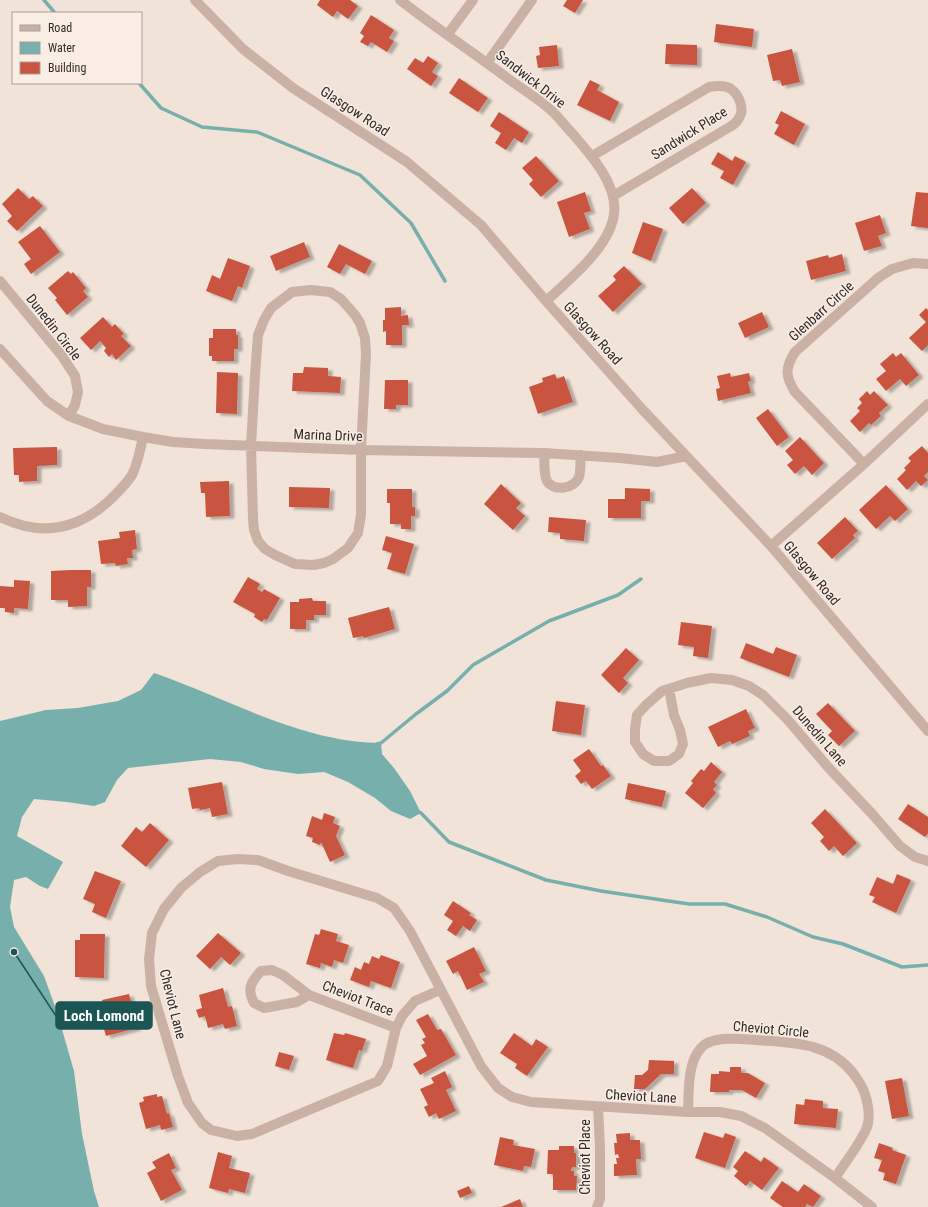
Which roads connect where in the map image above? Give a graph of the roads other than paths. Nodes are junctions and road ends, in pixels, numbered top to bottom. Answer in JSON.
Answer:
{"nodes":[{"id":1,"x":195,"y":0,"type":"edge"},
{"id":2,"x":400,"y":0,"type":"edge"},
{"id":3,"x":473,"y":0,"type":"edge"},
{"id":4,"x":532,"y":0,"type":"edge"},
{"id":5,"x":448,"y":34,"type":"junction"},
{"id":6,"x":487,"y":63,"type":"junction"},
{"id":7,"x":592,"y":156,"type":"junction"},
{"id":8,"x":613,"y":196,"type":"junction"},
{"id":9,"x":928,"y":264,"type":"edge"},
{"id":10,"x":0,"y":281,"type":"edge"},
{"id":11,"x":546,"y":301,"type":"junction"},
{"id":12,"x":0,"y":349,"type":"edge"},
{"id":13,"x":928,"y":404,"type":"edge"},
{"id":14,"x":69,"y":416,"type":"junction"},
{"id":15,"x":143,"y":437,"type":"junction"},
{"id":16,"x":251,"y":446,"type":"junction"},
{"id":17,"x":361,"y":450,"type":"junction"},
{"id":18,"x":544,"y":453,"type":"junction"},
{"id":19,"x":581,"y":454,"type":"junction"},
{"id":20,"x":686,"y":456,"type":"junction"},
{"id":21,"x":864,"y":464,"type":"junction"},
{"id":22,"x":0,"y":517,"type":"edge"},
{"id":23,"x":771,"y":546,"type":"junction"},
{"id":24,"x":669,"y":689,"type":"junction"},
{"id":25,"x":928,"y":732,"type":"edge"},
{"id":26,"x":928,"y":861,"type":"edge"},
{"id":27,"x":440,"y":990,"type":"junction"},
{"id":28,"x":309,"y":994,"type":"junction"},
{"id":29,"x":396,"y":1028,"type":"junction"},
{"id":30,"x":598,"y":1107,"type":"junction"},
{"id":31,"x":688,"y":1112,"type":"junction"},
{"id":32,"x":835,"y":1178,"type":"junction"},
{"id":33,"x":597,"y":1207,"type":"edge"},
{"id":34,"x":872,"y":1207,"type":"edge"}],
"edges":[{"from":1,"to":11,"type":"street","name":"Glasgow Road"},
{"from":2,"to":5,"type":"street","name":"Sandwick Drive"},
{"from":3,"to":5,"type":"street"},
{"from":4,"to":6,"type":"street"},
{"from":5,"to":6,"type":"street","name":"Sandwick Drive"},
{"from":6,"to":7,"type":"street","name":"Sandwick Drive"},
{"from":7,"to":8,"type":"street","name":"Sandwick Drive"},
{"from":7,"to":8,"type":"street","name":"Sandwick Place"},
{"from":8,"to":11,"type":"street","name":"Sandwick Drive"},
{"from":9,"to":21,"type":"street","name":"Glenbarr Circle"},
{"from":10,"to":14,"type":"street","name":"Dunedin Circle"},
{"from":11,"to":20,"type":"street","name":"Glasgow Road"},
{"from":12,"to":14,"type":"street","name":"Marina Drive"},
{"from":13,"to":21,"type":"street"},
{"from":14,"to":15,"type":"street","name":"Marina Drive"},
{"from":15,"to":16,"type":"street","name":"Marina Drive"},
{"from":15,"to":22,"type":"street"},
{"from":16,"to":17,"type":"street","name":"Marina Drive"},
{"from":16,"to":17,"type":"street"},
{"from":16,"to":17,"type":"street"},
{"from":17,"to":18,"type":"street","name":"Marina Drive"},
{"from":18,"to":19,"type":"street","name":"Marina Drive"},
{"from":18,"to":19,"type":"street"},
{"from":19,"to":20,"type":"street","name":"Marina Drive"},
{"from":20,"to":23,"type":"street","name":"Glasgow Road"},
{"from":21,"to":23,"type":"street"},
{"from":23,"to":25,"type":"street","name":"Glasgow Road"},
{"from":24,"to":24,"type":"street","name":"Dunedin Lane"},
{"from":24,"to":26,"type":"street","name":"Dunedin Lane"},
{"from":27,"to":29,"type":"street","name":"Cheviot Lane"},
{"from":27,"to":29,"type":"street","name":"Cheviot Lane"},
{"from":27,"to":30,"type":"street","name":"Cheviot Lane"},
{"from":28,"to":28,"type":"street","name":"Cheviot Trace"},
{"from":28,"to":29,"type":"street","name":"Cheviot Trace"},
{"from":30,"to":31,"type":"street","name":"Cheviot Lane"},
{"from":30,"to":33,"type":"street","name":"Cheviot Place"},
{"from":31,"to":32,"type":"street","name":"Cheviot Lane"},
{"from":31,"to":32,"type":"street","name":"Cheviot Circle"},
{"from":32,"to":34,"type":"street","name":"Cheviot Lane"}]}
